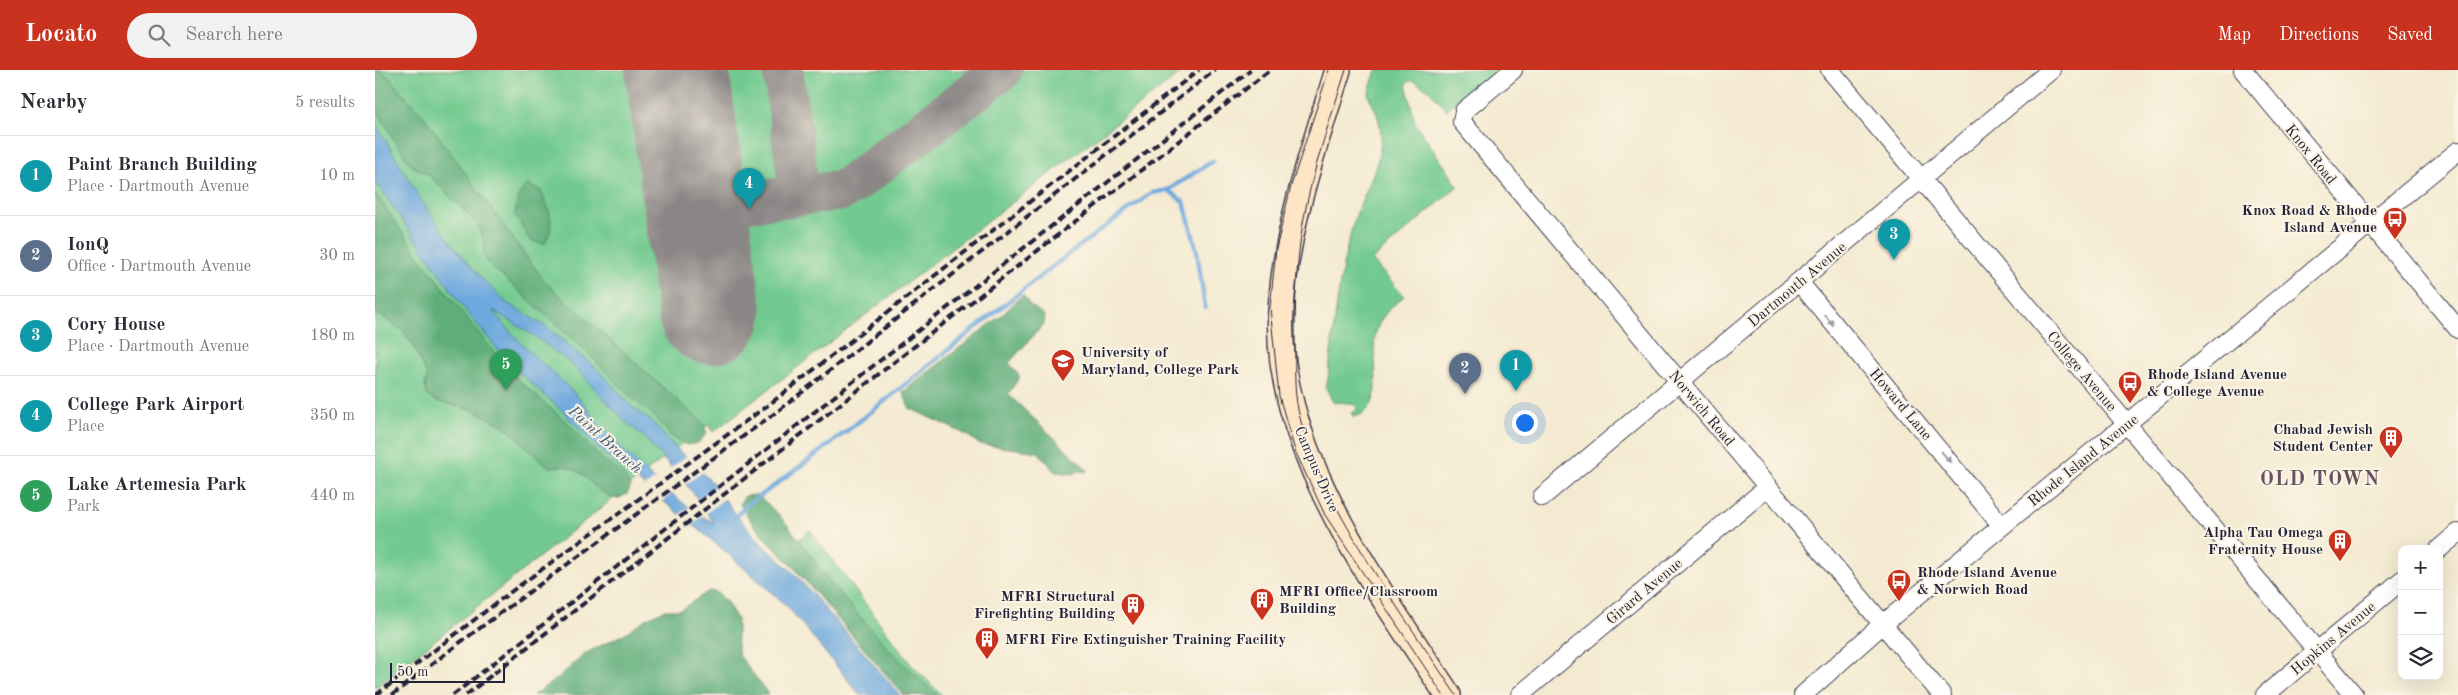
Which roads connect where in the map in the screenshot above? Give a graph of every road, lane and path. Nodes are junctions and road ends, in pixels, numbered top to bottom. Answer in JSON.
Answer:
{"nodes":[{"id":1,"x":1338,"y":70,"type":"edge"},
{"id":2,"x":1513,"y":70,"type":"edge"},
{"id":3,"x":1830,"y":70,"type":"edge"},
{"id":4,"x":2051,"y":70,"type":"edge"},
{"id":5,"x":2243,"y":70,"type":"edge"},
{"id":6,"x":2458,"y":151,"type":"edge"},
{"id":7,"x":1921,"y":178,"type":"junction"},
{"id":8,"x":2368,"y":224,"type":"junction"},
{"id":9,"x":1799,"y":282,"type":"junction"},
{"id":10,"x":2458,"y":330,"type":"edge"},
{"id":11,"x":1681,"y":382,"type":"junction"},
{"id":12,"x":2126,"y":425,"type":"junction"},
{"id":13,"x":1768,"y":486,"type":"junction"},
{"id":14,"x":1542,"y":497,"type":"dead end"},
{"id":15,"x":2002,"y":526,"type":"junction"},
{"id":16,"x":2458,"y":533,"type":"edge"},
{"id":17,"x":2443,"y":546,"type":"edge"},
{"id":18,"x":2398,"y":583,"type":"edge"},
{"id":19,"x":1883,"y":624,"type":"junction"},
{"id":20,"x":2317,"y":651,"type":"junction"},
{"id":21,"x":1448,"y":695,"type":"edge"},
{"id":22,"x":1520,"y":695,"type":"edge"},
{"id":23,"x":1803,"y":695,"type":"edge"},
{"id":24,"x":1942,"y":695,"type":"edge"},
{"id":25,"x":2265,"y":695,"type":"edge"},
{"id":26,"x":2354,"y":695,"type":"edge"}],
"edges":[{"from":1,"to":21,"type":"main road","name":"Campus Drive"},
{"from":2,"to":11,"type":"street","name":"Norwich Road"},
{"from":3,"to":7,"type":"street","name":"College Avenue"},
{"from":4,"to":7,"type":"street","name":"Dartmouth Avenue"},
{"from":5,"to":8,"type":"street","name":"Knox Road"},
{"from":6,"to":8,"type":"street","name":"Rhode Island Avenue"},
{"from":7,"to":9,"type":"street","name":"Dartmouth Avenue"},
{"from":7,"to":12,"type":"street","name":"College Avenue"},
{"from":8,"to":10,"type":"street","name":"Knox Road"},
{"from":8,"to":12,"type":"street","name":"Rhode Island Avenue"},
{"from":9,"to":11,"type":"street","name":"Dartmouth Avenue"},
{"from":9,"to":15,"type":"street","name":"Howard Lane","one_way":true},
{"from":11,"to":13,"type":"street","name":"Norwich Road"},
{"from":11,"to":14,"type":"street","name":"Dartmouth Avenue"},
{"from":12,"to":15,"type":"street","name":"Rhode Island Avenue"},
{"from":12,"to":20,"type":"street","name":"College Avenue"},
{"from":13,"to":19,"type":"street","name":"Norwich Road"},
{"from":13,"to":22,"type":"street","name":"Girard Avenue"},
{"from":15,"to":19,"type":"street","name":"Rhode Island Avenue"},
{"from":16,"to":17,"type":"street"},
{"from":18,"to":20,"type":"street","name":"Hopkins Avenue"},
{"from":19,"to":23,"type":"street","name":"Rhode Island Avenue"},
{"from":19,"to":24,"type":"street","name":"Norwich Road"},
{"from":20,"to":25,"type":"street","name":"Hopkins Avenue"},
{"from":20,"to":26,"type":"street","name":"College Avenue"}]}
